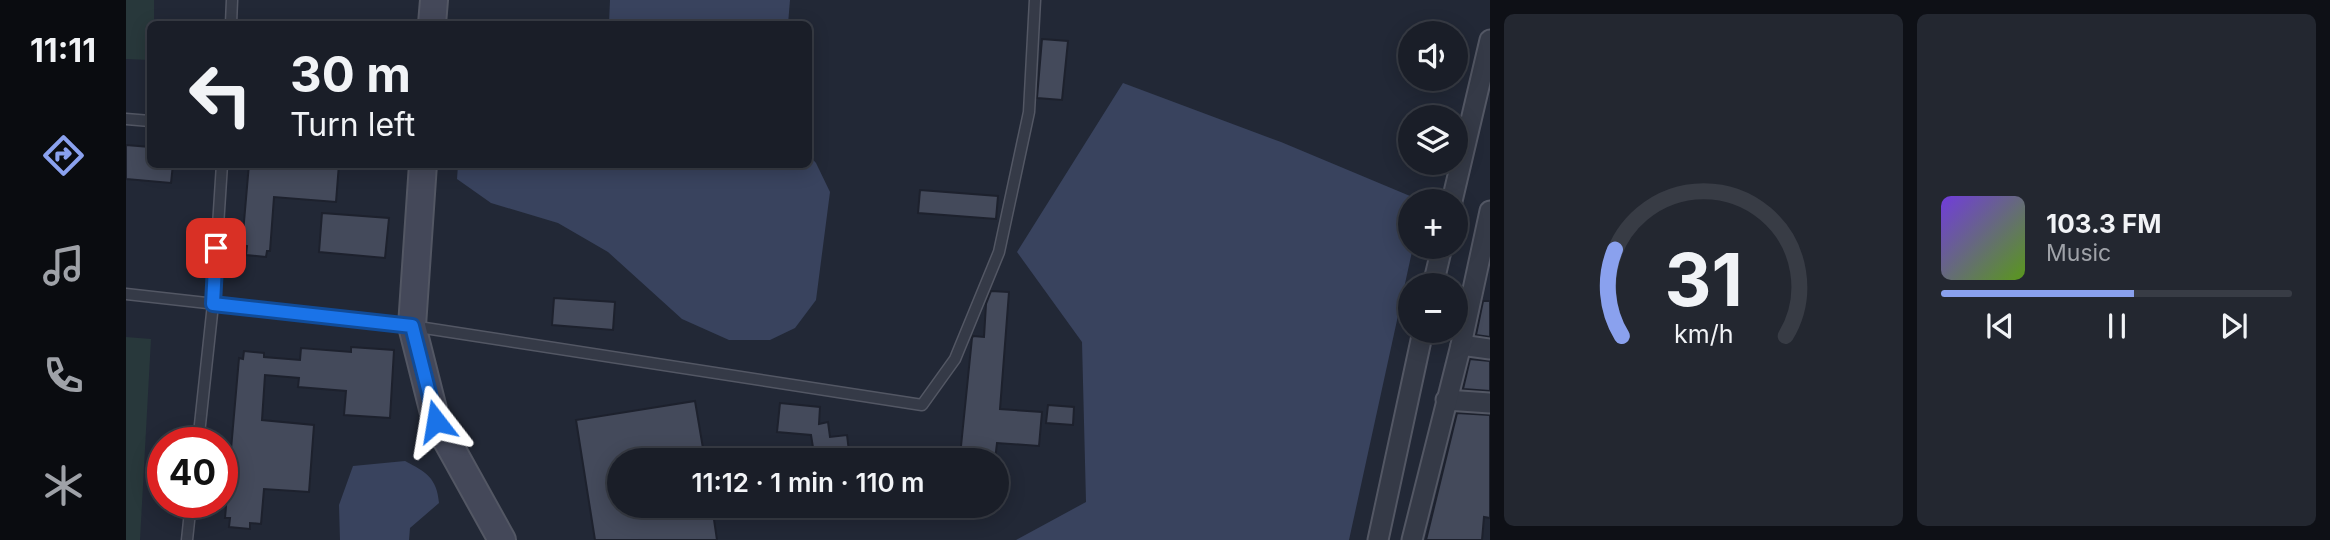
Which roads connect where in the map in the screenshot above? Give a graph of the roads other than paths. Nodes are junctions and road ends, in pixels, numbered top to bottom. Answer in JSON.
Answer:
{"nodes":[{"id":1,"x":232,"y":0,"type":"edge"},
{"id":2,"x":434,"y":0,"type":"edge"},
{"id":3,"x":1035,"y":0,"type":"edge"},
{"id":4,"x":231,"y":21,"type":"edge"},
{"id":5,"x":432,"y":21,"type":"edge"},
{"id":6,"x":1490,"y":40,"type":"edge"},
{"id":7,"x":126,"y":119,"type":"edge"},
{"id":8,"x":147,"y":121,"type":"edge"},
{"id":9,"x":222,"y":168,"type":"edge"},
{"id":10,"x":423,"y":168,"type":"edge"},
{"id":11,"x":1455,"y":189,"type":"edge"},
{"id":12,"x":1490,"y":211,"type":"edge"},
{"id":13,"x":126,"y":294,"type":"edge"},
{"id":14,"x":213,"y":304,"type":"junction"},
{"id":15,"x":412,"y":326,"type":"junction"},
{"id":16,"x":1420,"y":343,"type":"edge"},
{"id":17,"x":1461,"y":345,"type":"junction"},
{"id":18,"x":1490,"y":349,"type":"edge"},
{"id":19,"x":1446,"y":400,"type":"junction"},
{"id":20,"x":1490,"y":403,"type":"edge"},
{"id":21,"x":200,"y":427,"type":"edge"},
{"id":22,"x":189,"y":518,"type":"edge"},
{"id":23,"x":187,"y":540,"type":"edge"},
{"id":24,"x":502,"y":540,"type":"edge"},
{"id":25,"x":1378,"y":540,"type":"edge"},
{"id":26,"x":1412,"y":540,"type":"edge"}],
"edges":[{"from":1,"to":4,"type":"lane"},
{"from":2,"to":5,"type":"street"},
{"from":3,"to":15,"type":"lane"},
{"from":6,"to":11,"type":"street"},
{"from":7,"to":8,"type":"lane"},
{"from":9,"to":14,"type":"lane"},
{"from":10,"to":15,"type":"street"},
{"from":12,"to":17,"type":"street"},
{"from":13,"to":14,"type":"lane"},
{"from":14,"to":15,"type":"lane"},
{"from":14,"to":21,"type":"lane"},
{"from":15,"to":24,"type":"street"},
{"from":16,"to":25,"type":"street"},
{"from":17,"to":18,"type":"street"},
{"from":17,"to":19,"type":"street"},
{"from":19,"to":20,"type":"street"},
{"from":19,"to":26,"type":"street"},
{"from":22,"to":23,"type":"lane"}]}
